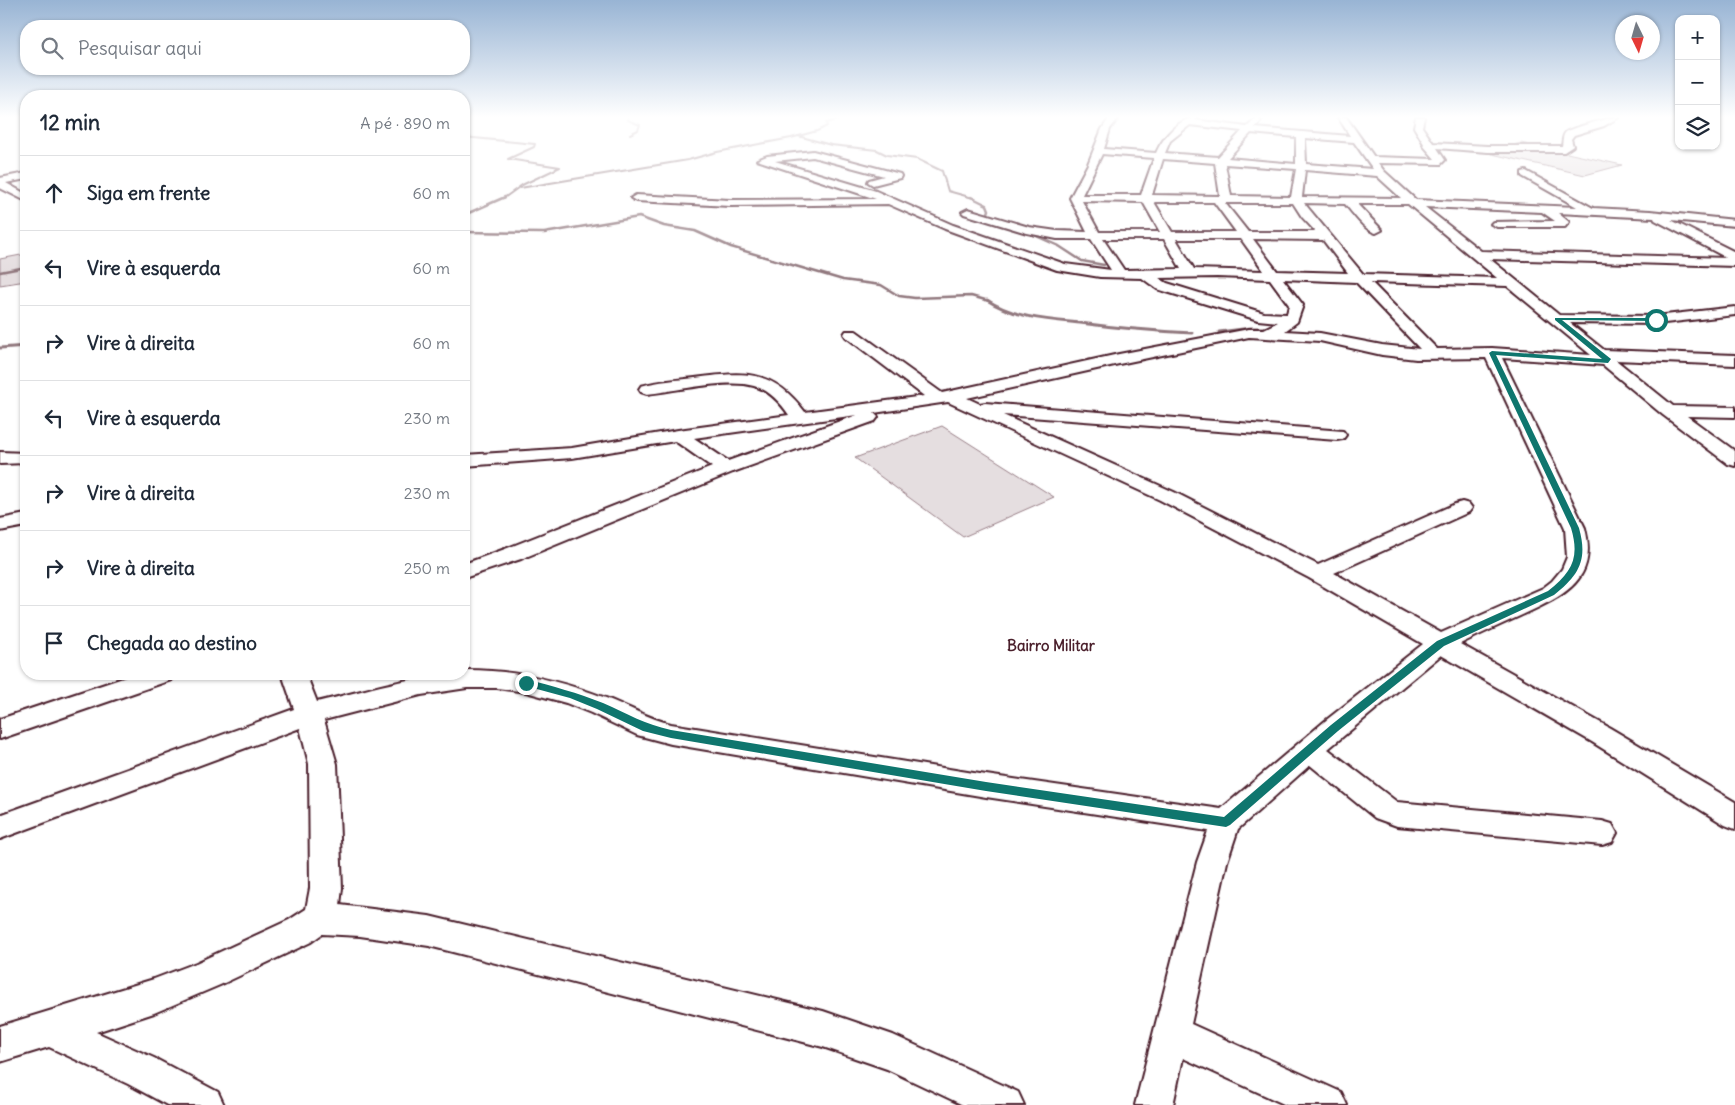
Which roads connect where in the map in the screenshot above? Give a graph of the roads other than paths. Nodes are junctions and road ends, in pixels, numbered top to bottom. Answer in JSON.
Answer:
{"nodes":[{"id":1,"x":791,"y":169,"type":"edge"},
{"id":2,"x":822,"y":169,"type":"edge"},
{"id":3,"x":868,"y":169,"type":"edge"},
{"id":4,"x":1089,"y":169,"type":"edge"},
{"id":5,"x":1155,"y":169,"type":"edge"},
{"id":6,"x":1220,"y":169,"type":"edge"},
{"id":7,"x":1301,"y":169,"type":"edge"},
{"id":8,"x":1322,"y":169,"type":"edge"},
{"id":9,"x":1377,"y":169,"type":"edge"},
{"id":10,"x":1380,"y":173,"type":"junction"},
{"id":11,"x":1526,"y":174,"type":"dead end"},
{"id":12,"x":850,"y":175,"type":"dead end"},
{"id":13,"x":20,"y":178,"type":"edge"},
{"id":14,"x":0,"y":183,"type":"edge"},
{"id":15,"x":853,"y":187,"type":"junction"},
{"id":16,"x":20,"y":195,"type":"edge"},
{"id":17,"x":636,"y":198,"type":"dead end"},
{"id":18,"x":1075,"y":198,"type":"junction"},
{"id":19,"x":1146,"y":198,"type":"junction"},
{"id":20,"x":1222,"y":199,"type":"junction"},
{"id":21,"x":1296,"y":199,"type":"junction"},
{"id":22,"x":1349,"y":200,"type":"junction"},
{"id":23,"x":892,"y":201,"type":"junction"},
{"id":24,"x":1412,"y":202,"type":"junction"},
{"id":25,"x":1546,"y":210,"type":"junction"},
{"id":26,"x":968,"y":212,"type":"dead end"},
{"id":27,"x":1593,"y":212,"type":"junction"},
{"id":28,"x":1650,"y":214,"type":"junction"},
{"id":29,"x":1735,"y":223,"type":"edge"},
{"id":30,"x":1496,"y":224,"type":"dead end"},
{"id":31,"x":1376,"y":230,"type":"dead end"},
{"id":32,"x":1167,"y":235,"type":"junction"},
{"id":33,"x":1244,"y":235,"type":"junction"},
{"id":34,"x":1095,"y":236,"type":"junction"},
{"id":35,"x":1326,"y":236,"type":"junction"},
{"id":36,"x":1735,"y":245,"type":"edge"},
{"id":37,"x":1712,"y":246,"type":"junction"},
{"id":38,"x":1476,"y":255,"type":"junction"},
{"id":39,"x":1735,"y":257,"type":"edge"},
{"id":40,"x":1735,"y":262,"type":"edge"},
{"id":41,"x":1145,"y":273,"type":"junction"},
{"id":42,"x":1190,"y":273,"type":"junction"},
{"id":43,"x":1120,"y":274,"type":"junction"},
{"id":44,"x":1275,"y":275,"type":"junction"},
{"id":45,"x":1361,"y":279,"type":"junction"},
{"id":46,"x":1512,"y":282,"type":"junction"},
{"id":47,"x":1735,"y":311,"type":"edge"},
{"id":48,"x":1292,"y":319,"type":"junction"},
{"id":49,"x":1557,"y":319,"type":"junction"},
{"id":50,"x":1268,"y":333,"type":"junction"},
{"id":51,"x":851,"y":334,"type":"dead end"},
{"id":52,"x":1492,"y":353,"type":"junction"},
{"id":53,"x":1433,"y":354,"type":"junction"},
{"id":54,"x":1605,"y":358,"type":"junction"},
{"id":55,"x":1735,"y":360,"type":"edge"},
{"id":56,"x":648,"y":390,"type":"dead end"},
{"id":57,"x":945,"y":398,"type":"junction"},
{"id":58,"x":904,"y":404,"type":"junction"},
{"id":59,"x":975,"y":407,"type":"junction"},
{"id":60,"x":1669,"y":410,"type":"junction"},
{"id":61,"x":1735,"y":412,"type":"edge"},
{"id":62,"x":800,"y":418,"type":"junction"},
{"id":63,"x":678,"y":435,"type":"junction"},
{"id":64,"x":1336,"y":435,"type":"dead end"},
{"id":65,"x":0,"y":458,"type":"edge"},
{"id":66,"x":20,"y":458,"type":"edge"},
{"id":67,"x":470,"y":460,"type":"edge"},
{"id":68,"x":1735,"y":460,"type":"edge"},
{"id":69,"x":726,"y":468,"type":"junction"},
{"id":70,"x":1462,"y":508,"type":"dead end"},
{"id":71,"x":20,"y":521,"type":"edge"},
{"id":72,"x":0,"y":525,"type":"edge"},
{"id":73,"x":470,"y":569,"type":"edge"},
{"id":74,"x":1317,"y":573,"type":"junction"},
{"id":75,"x":1440,"y":644,"type":"junction"},
{"id":76,"x":470,"y":679,"type":"edge"},
{"id":77,"x":144,"y":680,"type":"edge"},
{"id":78,"x":296,"y":680,"type":"edge"},
{"id":79,"x":460,"y":680,"type":"edge"},
{"id":80,"x":309,"y":714,"type":"junction"},
{"id":81,"x":0,"y":729,"type":"edge"},
{"id":82,"x":1310,"y":750,"type":"junction"},
{"id":83,"x":1735,"y":817,"type":"edge"},
{"id":84,"x":1226,"y":822,"type":"junction"},
{"id":85,"x":0,"y":827,"type":"edge"},
{"id":86,"x":1602,"y":833,"type":"dead end"},
{"id":87,"x":316,"y":919,"type":"junction"},
{"id":88,"x":50,"y":1029,"type":"junction"},
{"id":89,"x":1172,"y":1034,"type":"junction"},
{"id":90,"x":0,"y":1044,"type":"edge"},
{"id":91,"x":205,"y":1105,"type":"edge"},
{"id":92,"x":1005,"y":1105,"type":"edge"},
{"id":93,"x":1154,"y":1105,"type":"edge"},
{"id":94,"x":1328,"y":1105,"type":"edge"}],
"edges":[{"from":1,"to":15,"type":"street"},
{"from":2,"to":12,"type":"street"},
{"from":3,"to":15,"type":"street"},
{"from":4,"to":18,"type":"street"},
{"from":5,"to":19,"type":"street"},
{"from":6,"to":20,"type":"street"},
{"from":7,"to":21,"type":"street"},
{"from":8,"to":10,"type":"street"},
{"from":9,"to":10,"type":"street"},
{"from":10,"to":24,"type":"street"},
{"from":11,"to":27,"type":"street"},
{"from":13,"to":14,"type":"street"},
{"from":14,"to":16,"type":"street"},
{"from":15,"to":23,"type":"street"},
{"from":17,"to":23,"type":"street"},
{"from":18,"to":19,"type":"street"},
{"from":18,"to":34,"type":"street"},
{"from":19,"to":20,"type":"street"},
{"from":19,"to":32,"type":"street"},
{"from":20,"to":21,"type":"street"},
{"from":20,"to":33,"type":"street"},
{"from":21,"to":22,"type":"street"},
{"from":21,"to":35,"type":"street"},
{"from":22,"to":24,"type":"street"},
{"from":22,"to":31,"type":"street"},
{"from":23,"to":43,"type":"street"},
{"from":24,"to":25,"type":"street"},
{"from":24,"to":38,"type":"street"},
{"from":25,"to":27,"type":"street"},
{"from":25,"to":30,"type":"street"},
{"from":26,"to":34,"type":"street"},
{"from":27,"to":28,"type":"street"},
{"from":28,"to":29,"type":"street"},
{"from":28,"to":37,"type":"street"},
{"from":32,"to":33,"type":"street"},
{"from":32,"to":34,"type":"street"},
{"from":32,"to":42,"type":"street"},
{"from":33,"to":35,"type":"street"},
{"from":33,"to":44,"type":"street"},
{"from":34,"to":43,"type":"street"},
{"from":35,"to":45,"type":"street"},
{"from":36,"to":37,"type":"street"},
{"from":37,"to":39,"type":"street"},
{"from":38,"to":40,"type":"street"},
{"from":38,"to":46,"type":"street"},
{"from":41,"to":42,"type":"street"},
{"from":41,"to":43,"type":"street"},
{"from":41,"to":48,"type":"street"},
{"from":42,"to":44,"type":"street"},
{"from":44,"to":45,"type":"street"},
{"from":44,"to":48,"type":"street"},
{"from":45,"to":46,"type":"street"},
{"from":45,"to":53,"type":"street"},
{"from":46,"to":49,"type":"street"},
{"from":47,"to":49,"type":"street"},
{"from":48,"to":50,"type":"street"},
{"from":49,"to":54,"type":"street"},
{"from":50,"to":53,"type":"street"},
{"from":50,"to":57,"type":"street"},
{"from":51,"to":57,"type":"street"},
{"from":52,"to":53,"type":"street"},
{"from":52,"to":54,"type":"street"},
{"from":52,"to":75,"type":"street"},
{"from":54,"to":55,"type":"street"},
{"from":54,"to":60,"type":"street"},
{"from":56,"to":62,"type":"street"},
{"from":57,"to":58,"type":"street"},
{"from":57,"to":59,"type":"street"},
{"from":58,"to":62,"type":"street"},
{"from":58,"to":69,"type":"street"},
{"from":59,"to":64,"type":"street"},
{"from":59,"to":74,"type":"street"},
{"from":60,"to":61,"type":"street"},
{"from":60,"to":68,"type":"street"},
{"from":62,"to":63,"type":"street"},
{"from":63,"to":67,"type":"street"},
{"from":63,"to":69,"type":"street"},
{"from":65,"to":66,"type":"street"},
{"from":69,"to":73,"type":"street"},
{"from":70,"to":74,"type":"street"},
{"from":71,"to":72,"type":"street"},
{"from":74,"to":75,"type":"street"},
{"from":75,"to":82,"type":"street"},
{"from":75,"to":83,"type":"street"},
{"from":76,"to":84,"type":"street"},
{"from":77,"to":81,"type":"street"},
{"from":78,"to":80,"type":"street"},
{"from":79,"to":80,"type":"street"},
{"from":80,"to":85,"type":"street"},
{"from":80,"to":87,"type":"street"},
{"from":82,"to":84,"type":"street"},
{"from":82,"to":86,"type":"street"},
{"from":84,"to":89,"type":"street"},
{"from":87,"to":88,"type":"street"},
{"from":87,"to":92,"type":"street"},
{"from":88,"to":90,"type":"street"},
{"from":88,"to":91,"type":"street"},
{"from":89,"to":93,"type":"street"},
{"from":89,"to":94,"type":"street"}]}
